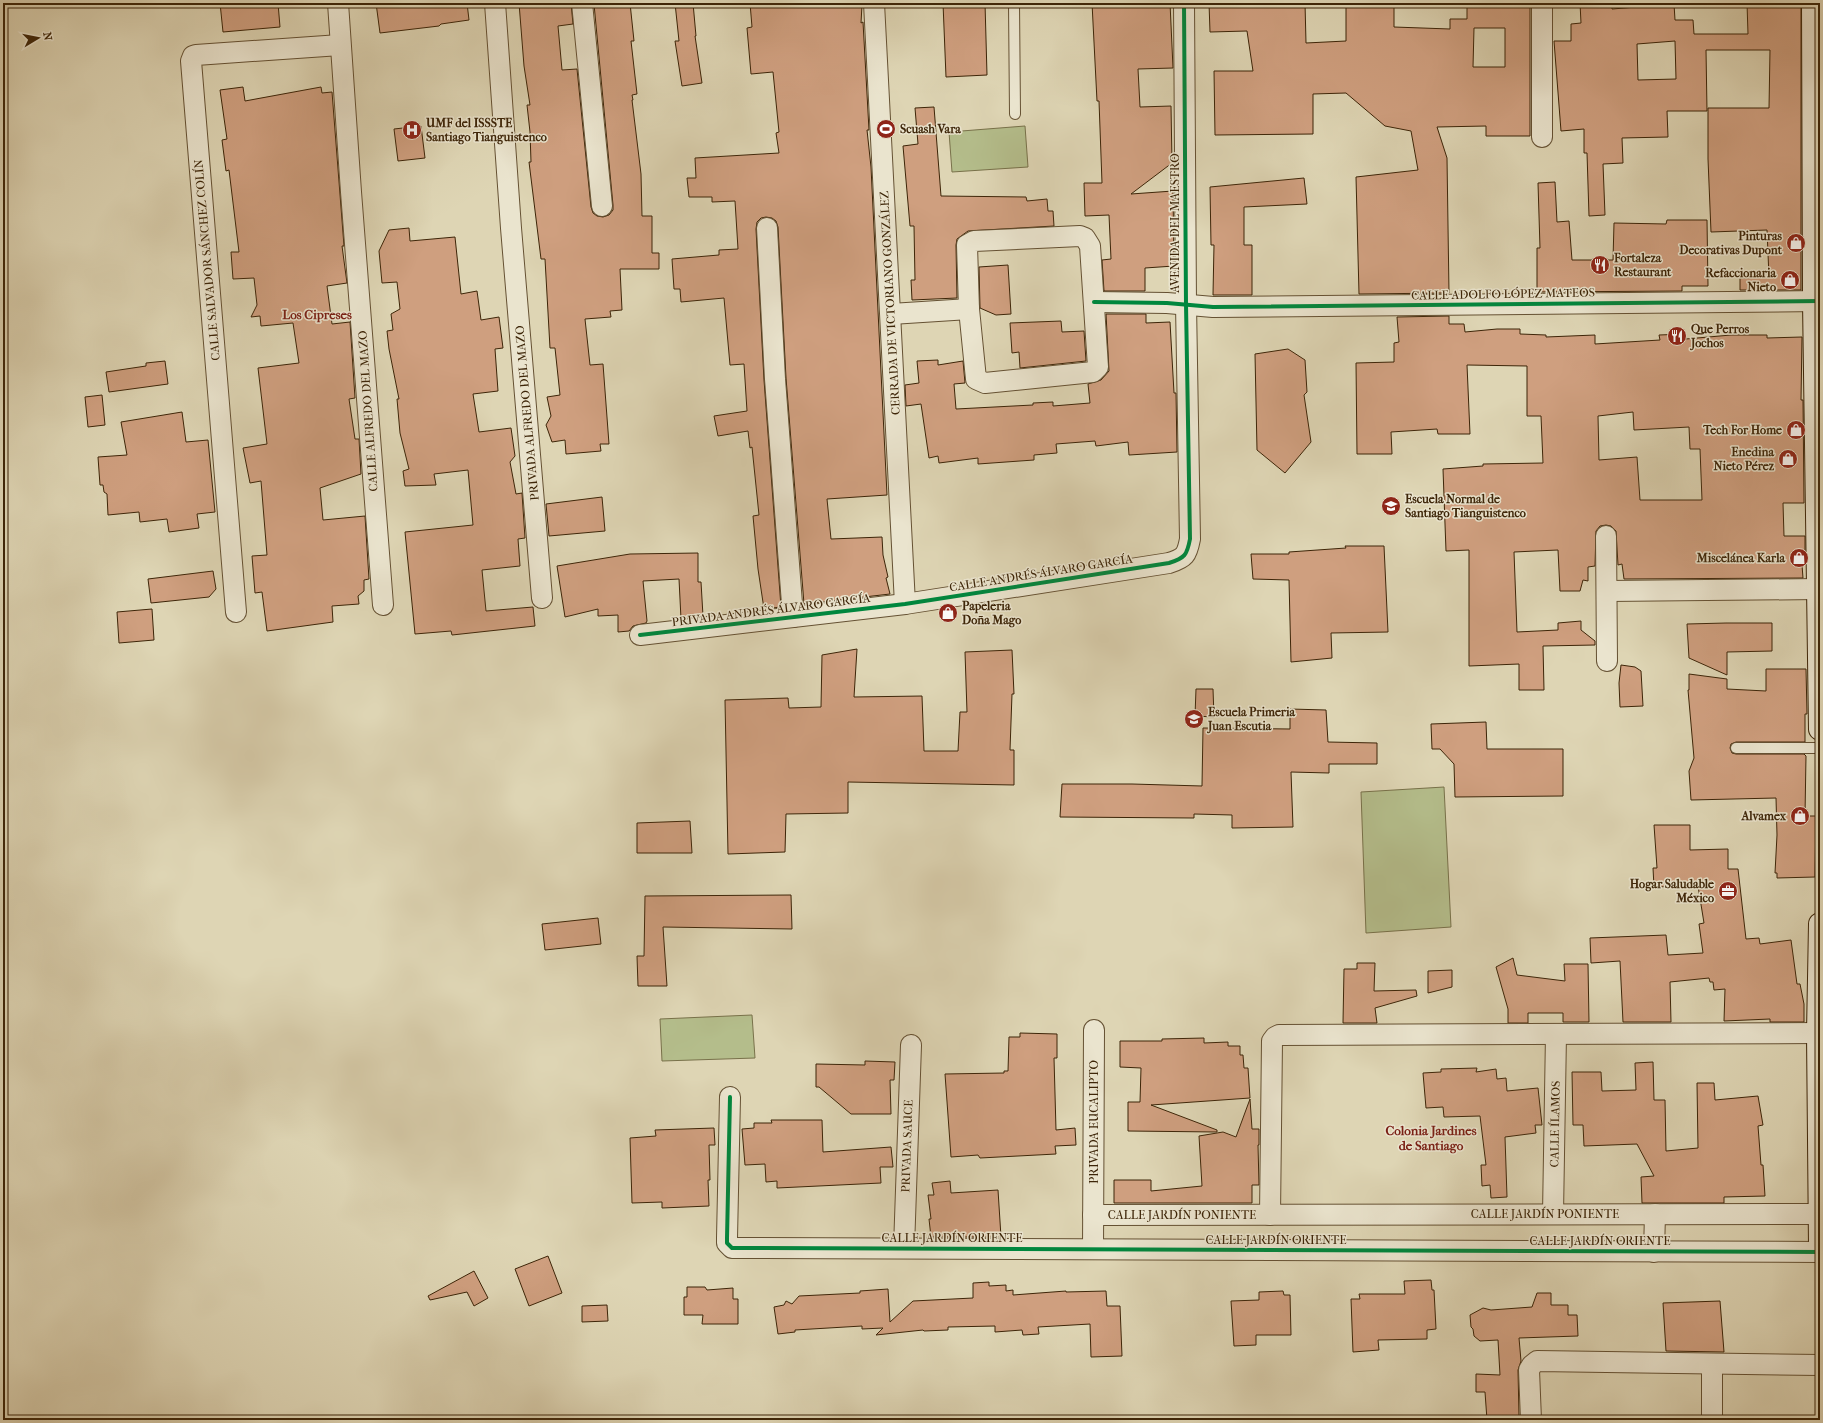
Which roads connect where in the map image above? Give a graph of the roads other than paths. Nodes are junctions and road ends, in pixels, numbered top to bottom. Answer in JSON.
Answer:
{"nodes":[{"id":1,"x":338,"y":3,"type":"edge"},
{"id":2,"x":495,"y":3,"type":"edge"},
{"id":3,"x":582,"y":3,"type":"edge"},
{"id":4,"x":874,"y":3,"type":"edge"},
{"id":5,"x":1014,"y":3,"type":"edge"},
{"id":6,"x":1184,"y":3,"type":"edge"},
{"id":7,"x":1542,"y":3,"type":"edge"},
{"id":8,"x":1813,"y":3,"type":"edge"},
{"id":9,"x":340,"y":46,"type":"junction"},
{"id":10,"x":1015,"y":114,"type":"dead end"},
{"id":11,"x":1542,"y":137,"type":"dead end"},
{"id":12,"x":602,"y":206,"type":"dead end"},
{"id":13,"x":767,"y":228,"type":"dead end"},
{"id":14,"x":1817,"y":301,"type":"edge"},
{"id":15,"x":1094,"y":302,"type":"junction"},
{"id":16,"x":1186,"y":304,"type":"junction"},
{"id":17,"x":969,"y":309,"type":"junction"},
{"id":18,"x":891,"y":314,"type":"junction"},
{"id":19,"x":1606,"y":536,"type":"dead end"},
{"id":20,"x":1181,"y":560,"type":"joint"},
{"id":21,"x":1818,"y":589,"type":"junction"},
{"id":22,"x":1608,"y":591,"type":"junction"},
{"id":23,"x":542,"y":598,"type":"dead end"},
{"id":24,"x":905,"y":604,"type":"junction"},
{"id":25,"x":383,"y":605,"type":"dead end"},
{"id":26,"x":236,"y":612,"type":"dead end"},
{"id":27,"x":793,"y":617,"type":"junction"},
{"id":28,"x":640,"y":635,"type":"dead end"},
{"id":29,"x":1607,"y":661,"type":"dead end"},
{"id":30,"x":1820,"y":729,"type":"edge"},
{"id":31,"x":1736,"y":748,"type":"dead end"},
{"id":32,"x":1820,"y":748,"type":"edge"},
{"id":33,"x":1820,"y":924,"type":"edge"},
{"id":34,"x":1094,"y":1030,"type":"dead end"},
{"id":35,"x":1818,"y":1033,"type":"junction"},
{"id":36,"x":1556,"y":1034,"type":"junction"},
{"id":37,"x":911,"y":1045,"type":"dead end"},
{"id":38,"x":730,"y":1097,"type":"dead end"},
{"id":39,"x":1553,"y":1214,"type":"junction"},
{"id":40,"x":1655,"y":1214,"type":"junction"},
{"id":41,"x":1819,"y":1214,"type":"edge"},
{"id":42,"x":1093,"y":1215,"type":"junction"},
{"id":43,"x":1270,"y":1215,"type":"junction"},
{"id":44,"x":1820,"y":1247,"type":"edge"},
{"id":45,"x":904,"y":1248,"type":"junction"},
{"id":46,"x":1093,"y":1249,"type":"junction"},
{"id":47,"x":1654,"y":1252,"type":"junction"},
{"id":48,"x":1820,"y":1252,"type":"edge"},
{"id":49,"x":1712,"y":1364,"type":"junction"},
{"id":50,"x":1820,"y":1365,"type":"edge"},
{"id":51,"x":1531,"y":1420,"type":"edge"},
{"id":52,"x":1712,"y":1420,"type":"edge"}],
"edges":[{"from":1,"to":9,"type":"street","name":"CALLE ALFREDO DEL MAZO"},
{"from":2,"to":23,"type":"street","name":"PRIVADA ALFREDO DEL MAZO"},
{"from":3,"to":12,"type":"street"},
{"from":4,"to":18,"type":"street","name":"CERRADA DE VICTORIANO GONZÁLEZ"},
{"from":5,"to":10,"type":"lane"},
{"from":6,"to":16,"type":"street","name":"AVENIDA DEL MAESTRO"},
{"from":7,"to":11,"type":"street"},
{"from":8,"to":14,"type":"main road"},
{"from":9,"to":25,"type":"street","name":"CALLE ALFREDO DEL MAZO"},
{"from":9,"to":26,"type":"street","name":"CALLE SALVADOR SÁNCHEZ COLÍN"},
{"from":13,"to":27,"type":"street"},
{"from":14,"to":16,"type":"street","name":"CALLE ADOLFO LÓPEZ MATEOS"},
{"from":14,"to":21,"type":"main road"},
{"from":15,"to":16,"type":"street","name":"CALLE ADOLFO LÓPEZ MATEOS"},
{"from":15,"to":17,"type":"street"},
{"from":15,"to":17,"type":"street"},
{"from":16,"to":20,"type":"street","name":"AVENIDA DEL MAESTRO"},
{"from":17,"to":18,"type":"street"},
{"from":18,"to":24,"type":"street","name":"CERRADA DE VICTORIANO GONZÁLEZ"},
{"from":19,"to":22,"type":"street"},
{"from":20,"to":24,"type":"street","name":"CALLE ANDRÉS ÁLVARO GARCÍA"},
{"from":21,"to":22,"type":"street"},
{"from":21,"to":30,"type":"main road"},
{"from":22,"to":29,"type":"street"},
{"from":24,"to":27,"type":"street","name":"PRIVADA ANDRÉS ÁLVARO GARCÍA"},
{"from":27,"to":28,"type":"street","name":"PRIVADA ANDRÉS ÁLVARO GARCÍA"},
{"from":31,"to":32,"type":"lane"},
{"from":33,"to":35,"type":"main road"},
{"from":34,"to":42,"type":"street","name":"PRIVADA EUCALIPTO"},
{"from":35,"to":36,"type":"street"},
{"from":35,"to":41,"type":"main road"},
{"from":36,"to":39,"type":"street","name":"CALLE ÍLAMOS"},
{"from":36,"to":43,"type":"street","name":"CALLE JARDÍN PONIENTE"},
{"from":37,"to":45,"type":"street","name":"PRIVADA SAUCE"},
{"from":38,"to":45,"type":"street","name":"CALLE JARDÍN ORIENTE"},
{"from":39,"to":40,"type":"street","name":"CALLE JARDÍN PONIENTE"},
{"from":39,"to":43,"type":"street","name":"CALLE JARDÍN PONIENTE"},
{"from":40,"to":41,"type":"street","name":"CALLE JARDÍN PONIENTE"},
{"from":40,"to":47,"type":"street"},
{"from":41,"to":44,"type":"main road"},
{"from":42,"to":43,"type":"street","name":"CALLE JARDÍN PONIENTE"},
{"from":42,"to":46,"type":"street","name":"PRIVADA EUCALIPTO"},
{"from":45,"to":46,"type":"street","name":"CALLE JARDÍN ORIENTE"},
{"from":46,"to":47,"type":"street","name":"CALLE JARDÍN ORIENTE"},
{"from":47,"to":48,"type":"street","name":"CALLE JARDÍN ORIENTE"},
{"from":49,"to":50,"type":"street"},
{"from":49,"to":51,"type":"street"},
{"from":49,"to":52,"type":"street"}]}
